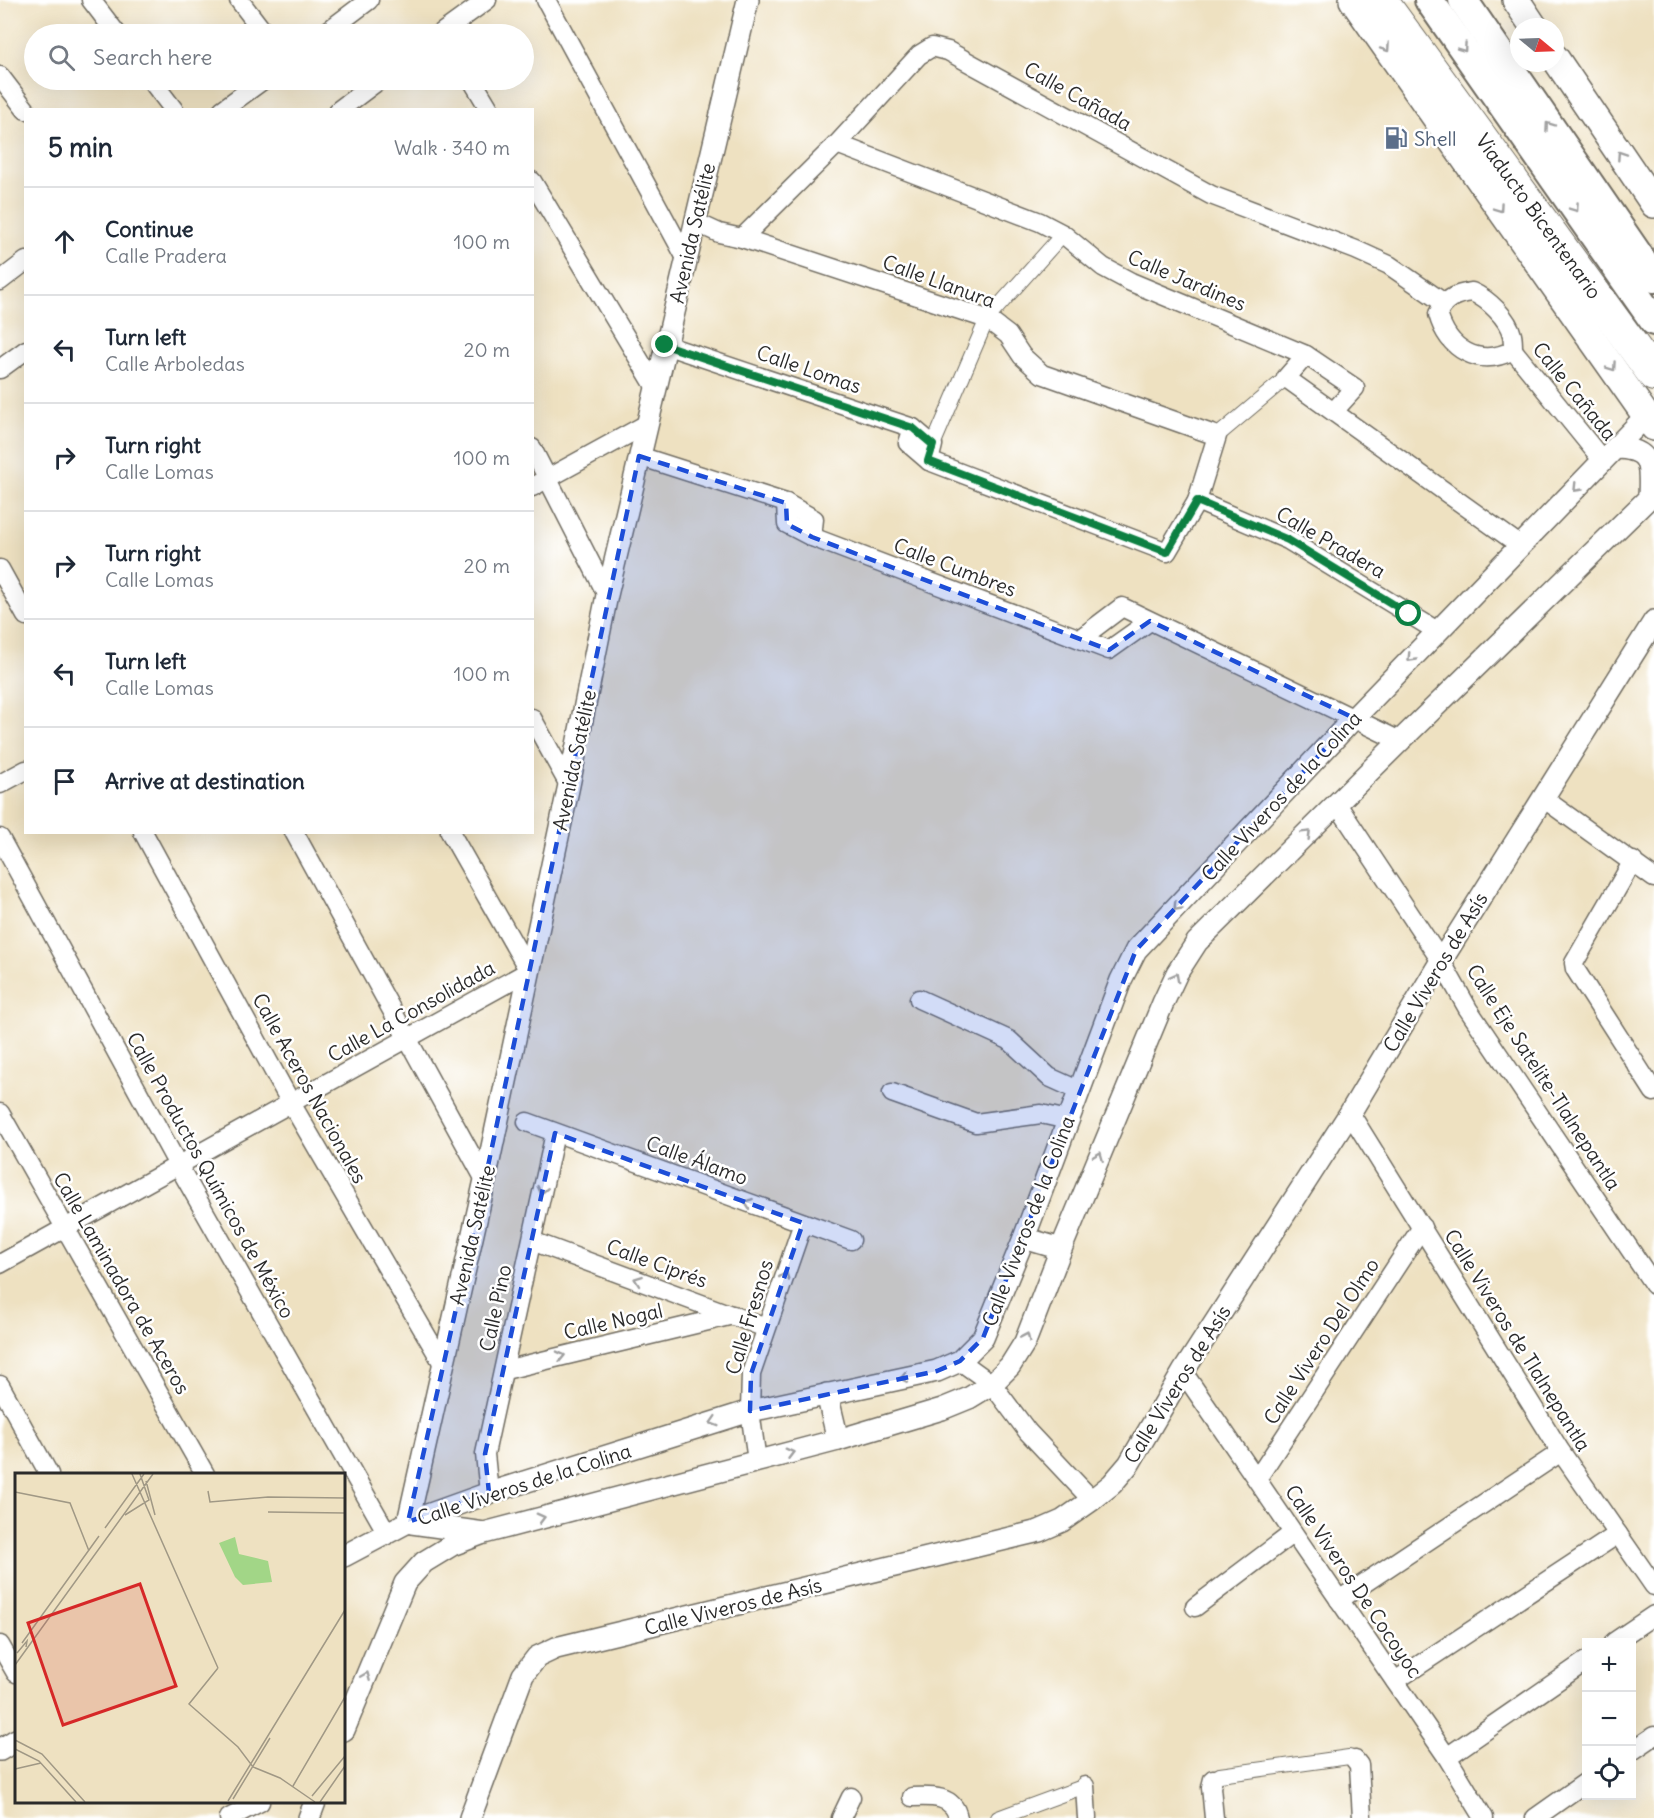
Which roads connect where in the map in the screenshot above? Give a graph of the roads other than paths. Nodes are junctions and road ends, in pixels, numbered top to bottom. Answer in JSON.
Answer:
{"nodes":[{"id":1,"x":91,"y":0,"type":"edge"},
{"id":2,"x":239,"y":0,"type":"edge"},
{"id":3,"x":369,"y":0,"type":"edge"},
{"id":4,"x":487,"y":0,"type":"edge"},
{"id":5,"x":546,"y":0,"type":"edge"},
{"id":6,"x":748,"y":0,"type":"edge"},
{"id":7,"x":1353,"y":0,"type":"edge"},
{"id":8,"x":1381,"y":0,"type":"edge"},
{"id":9,"x":1429,"y":0,"type":"edge"},
{"id":10,"x":1463,"y":0,"type":"edge"},
{"id":11,"x":1515,"y":0,"type":"edge"},
{"id":12,"x":1528,"y":18,"type":"edge"},
{"id":13,"x":109,"y":24,"type":"edge"},
{"id":14,"x":257,"y":24,"type":"edge"},
{"id":15,"x":337,"y":24,"type":"edge"},
{"id":16,"x":456,"y":24,"type":"edge"},
{"id":17,"x":1564,"y":71,"type":"edge"},
{"id":18,"x":0,"y":76,"type":"edge"},
{"id":19,"x":159,"y":90,"type":"edge"},
{"id":20,"x":249,"y":90,"type":"edge"},
{"id":21,"x":366,"y":90,"type":"edge"},
{"id":22,"x":478,"y":90,"type":"edge"},
{"id":23,"x":24,"y":108,"type":"edge"},
{"id":24,"x":172,"y":108,"type":"edge"},
{"id":25,"x":225,"y":108,"type":"edge"},
{"id":26,"x":343,"y":108,"type":"edge"},
{"id":27,"x":489,"y":108,"type":"edge"},
{"id":28,"x":837,"y":144,"type":"junction"},
{"id":29,"x":534,"y":184,"type":"edge"},
{"id":30,"x":1654,"y":204,"type":"edge"},
{"id":31,"x":695,"y":222,"type":"junction"},
{"id":32,"x":1063,"y":234,"type":"junction"},
{"id":33,"x":742,"y":238,"type":"junction"},
{"id":34,"x":687,"y":260,"type":"junction"},
{"id":35,"x":24,"y":262,"type":"edge"},
{"id":36,"x":3,"y":272,"type":"edge"},
{"id":37,"x":1654,"y":278,"type":"edge"},
{"id":38,"x":1441,"y":309,"type":"junction"},
{"id":39,"x":987,"y":319,"type":"junction"},
{"id":40,"x":1654,"y":321,"type":"edge"},
{"id":41,"x":665,"y":345,"type":"junction"},
{"id":42,"x":1513,"y":350,"type":"junction"},
{"id":43,"x":24,"y":351,"type":"edge"},
{"id":44,"x":1306,"y":355,"type":"junction"},
{"id":45,"x":0,"y":369,"type":"edge"},
{"id":46,"x":1654,"y":375,"type":"edge"},
{"id":47,"x":1286,"y":378,"type":"junction"},
{"id":48,"x":655,"y":386,"type":"junction"},
{"id":49,"x":1334,"y":411,"type":"junction"},
{"id":50,"x":1650,"y":421,"type":"edge"},
{"id":51,"x":647,"y":424,"type":"junction"},
{"id":52,"x":1217,"y":436,"type":"junction"},
{"id":53,"x":534,"y":452,"type":"edge"},
{"id":54,"x":931,"y":453,"type":"junction"},
{"id":55,"x":1609,"y":455,"type":"junction"},
{"id":56,"x":639,"y":456,"type":"junction"},
{"id":57,"x":549,"y":478,"type":"junction"},
{"id":58,"x":534,"y":486,"type":"edge"},
{"id":59,"x":1652,"y":496,"type":"edge"},
{"id":60,"x":1197,"y":501,"type":"junction"},
{"id":61,"x":786,"y":503,"type":"junction"},
{"id":62,"x":813,"y":528,"type":"junction"},
{"id":63,"x":1521,"y":546,"type":"junction"},
{"id":64,"x":0,"y":569,"type":"edge"},
{"id":65,"x":607,"y":595,"type":"junction"},
{"id":66,"x":24,"y":612,"type":"edge"},
{"id":67,"x":1150,"y":621,"type":"junction"},
{"id":68,"x":1654,"y":621,"type":"edge"},
{"id":69,"x":1437,"y":631,"type":"junction"},
{"id":70,"x":1081,"y":638,"type":"junction"},
{"id":71,"x":1354,"y":718,"type":"junction"},
{"id":72,"x":534,"y":722,"type":"edge"},
{"id":73,"x":1400,"y":741,"type":"junction"},
{"id":74,"x":24,"y":771,"type":"edge"},
{"id":75,"x":0,"y":784,"type":"edge"},
{"id":76,"x":569,"y":784,"type":"junction"},
{"id":77,"x":1544,"y":798,"type":"junction"},
{"id":78,"x":1337,"y":804,"type":"junction"},
{"id":79,"x":144,"y":834,"type":"edge"},
{"id":80,"x":295,"y":834,"type":"edge"},
{"id":81,"x":451,"y":834,"type":"edge"},
{"id":82,"x":0,"y":837,"type":"edge"},
{"id":83,"x":1633,"y":861,"type":"junction"},
{"id":84,"x":1654,"y":878,"type":"edge"},
{"id":85,"x":1441,"y":961,"type":"junction"},
{"id":86,"x":529,"y":972,"type":"junction"},
{"id":87,"x":919,"y":999,"type":"dead end"},
{"id":88,"x":408,"y":1039,"type":"junction"},
{"id":89,"x":1080,"y":1091,"type":"junction"},
{"id":90,"x":1654,"y":1092,"type":"edge"},
{"id":91,"x":892,"y":1093,"type":"dead end"},
{"id":92,"x":291,"y":1103,"type":"junction"},
{"id":93,"x":0,"y":1113,"type":"edge"},
{"id":94,"x":1350,"y":1113,"type":"junction"},
{"id":95,"x":1068,"y":1120,"type":"junction"},
{"id":96,"x":527,"y":1122,"type":"dead end"},
{"id":97,"x":555,"y":1133,"type":"junction"},
{"id":98,"x":178,"y":1166,"type":"junction"},
{"id":99,"x":485,"y":1180,"type":"junction"},
{"id":100,"x":803,"y":1223,"type":"junction"},
{"id":101,"x":1422,"y":1227,"type":"junction"},
{"id":102,"x":65,"y":1228,"type":"junction"},
{"id":103,"x":1024,"y":1238,"type":"junction"},
{"id":104,"x":851,"y":1240,"type":"dead end"},
{"id":105,"x":532,"y":1241,"type":"junction"},
{"id":106,"x":1061,"y":1250,"type":"junction"},
{"id":107,"x":0,"y":1264,"type":"edge"},
{"id":108,"x":1654,"y":1285,"type":"edge"},
{"id":109,"x":733,"y":1315,"type":"junction"},
{"id":110,"x":766,"y":1328,"type":"junction"},
{"id":111,"x":960,"y":1361,"type":"junction"},
{"id":112,"x":443,"y":1364,"type":"junction"},
{"id":113,"x":505,"y":1370,"type":"junction"},
{"id":114,"x":1183,"y":1372,"type":"junction"},
{"id":115,"x":992,"y":1384,"type":"junction"},
{"id":116,"x":0,"y":1385,"type":"edge"},
{"id":117,"x":827,"y":1394,"type":"junction"},
{"id":118,"x":750,"y":1411,"type":"junction"},
{"id":119,"x":838,"y":1440,"type":"junction"},
{"id":120,"x":1561,"y":1452,"type":"junction"},
{"id":121,"x":757,"y":1461,"type":"junction"},
{"id":122,"x":48,"y":1473,"type":"edge"},
{"id":123,"x":204,"y":1473,"type":"edge"},
{"id":124,"x":1257,"y":1479,"type":"junction"},
{"id":125,"x":489,"y":1493,"type":"junction"},
{"id":126,"x":1092,"y":1500,"type":"junction"},
{"id":127,"x":408,"y":1522,"type":"junction"},
{"id":128,"x":387,"y":1533,"type":"junction"},
{"id":129,"x":484,"y":1533,"type":"junction"},
{"id":130,"x":1293,"y":1533,"type":"junction"},
{"id":131,"x":1618,"y":1534,"type":"junction"},
{"id":132,"x":345,"y":1555,"type":"edge"},
{"id":133,"x":1654,"y":1586,"type":"edge"},
{"id":134,"x":1339,"y":1600,"type":"junction"},
{"id":135,"x":1195,"y":1607,"type":"dead end"},
{"id":136,"x":1654,"y":1615,"type":"edge"},
{"id":137,"x":1620,"y":1638,"type":"edge"},
{"id":138,"x":0,"y":1644,"type":"edge"},
{"id":139,"x":1582,"y":1664,"type":"edge"},
{"id":140,"x":15,"y":1671,"type":"edge"},
{"id":141,"x":1395,"y":1682,"type":"junction"},
{"id":142,"x":345,"y":1728,"type":"edge"},
{"id":143,"x":1654,"y":1736,"type":"edge"},
{"id":144,"x":15,"y":1741,"type":"edge"},
{"id":145,"x":1636,"y":1748,"type":"edge"},
{"id":146,"x":0,"y":1750,"type":"edge"},
{"id":147,"x":1447,"y":1756,"type":"junction"},
{"id":148,"x":1356,"y":1760,"type":"joint"},
{"id":149,"x":1213,"y":1779,"type":"joint"},
{"id":150,"x":1582,"y":1785,"type":"edge"},
{"id":151,"x":1085,"y":1786,"type":"joint"},
{"id":152,"x":851,"y":1797,"type":"dead end"},
{"id":153,"x":912,"y":1797,"type":"dead end"},
{"id":154,"x":257,"y":1803,"type":"edge"},
{"id":155,"x":315,"y":1803,"type":"edge"},
{"id":156,"x":232,"y":1813,"type":"edge"},
{"id":157,"x":309,"y":1818,"type":"edge"},
{"id":158,"x":470,"y":1818,"type":"edge"},
{"id":159,"x":842,"y":1818,"type":"edge"},
{"id":160,"x":958,"y":1818,"type":"edge"},
{"id":161,"x":998,"y":1818,"type":"edge"},
{"id":162,"x":1087,"y":1818,"type":"edge"},
{"id":163,"x":1215,"y":1818,"type":"edge"},
{"id":164,"x":1362,"y":1818,"type":"edge"},
{"id":165,"x":1484,"y":1818,"type":"edge"},
{"id":166,"x":1535,"y":1818,"type":"edge"}],
"edges":[{"from":1,"to":13,"type":"street"},
{"from":2,"to":14,"type":"street"},
{"from":3,"to":15,"type":"street"},
{"from":4,"to":16,"type":"street"},
{"from":5,"to":34,"type":"street"},
{"from":6,"to":31,"type":"street","name":"Avenida Satélite"},
{"from":7,"to":50,"type":"main road","one_way":true},
{"from":8,"to":46,"type":"highway","name":"Viaducto Bicentenario"},
{"from":9,"to":40,"type":"highway","one_way":true},
{"from":37,"to":10,"type":"highway","one_way":true},
{"from":11,"to":12,"type":"main road"},
{"from":30,"to":17,"type":"main road","one_way":true},
{"from":18,"to":23,"type":"street"},
{"from":19,"to":24,"type":"street"},
{"from":20,"to":25,"type":"street"},
{"from":21,"to":26,"type":"street"},
{"from":22,"to":27,"type":"street"},
{"from":28,"to":32,"type":"street","name":"Calle Jardines"},
{"from":28,"to":33,"type":"street","name":"Calle Cañada"},
{"from":28,"to":38,"type":"street","name":"Calle Cañada"},
{"from":29,"to":48,"type":"street"},
{"from":31,"to":33,"type":"street","name":"Calle Llanura"},
{"from":31,"to":34,"type":"street","name":"Avenida Satélite"},
{"from":32,"to":39,"type":"street"},
{"from":32,"to":44,"type":"street","name":"Calle Jardines"},
{"from":33,"to":39,"type":"street","name":"Calle Llanura"},
{"from":34,"to":41,"type":"street","name":"Avenida Satélite"},
{"from":35,"to":36,"type":"street"},
{"from":38,"to":42,"type":"street","name":"Calle Cañada"},
{"from":38,"to":42,"type":"street","name":"Calle Cañada"},
{"from":39,"to":52,"type":"street","name":"Calle Llanura"},
{"from":39,"to":54,"type":"street"},
{"from":41,"to":48,"type":"street","name":"Avenida Satélite"},
{"from":41,"to":54,"type":"street","name":"Calle Lomas"},
{"from":42,"to":55,"type":"street","name":"Calle Cañada"},
{"from":43,"to":45,"type":"street"},
{"from":44,"to":47,"type":"street"},
{"from":44,"to":49,"type":"street","name":"Calle Jardines"},
{"from":47,"to":49,"type":"street"},
{"from":47,"to":52,"type":"street"},
{"from":48,"to":51,"type":"street","name":"Avenida Satélite"},
{"from":49,"to":63,"type":"street"},
{"from":50,"to":55,"type":"street","name":"Calle Viveros de la Colina"},
{"from":51,"to":56,"type":"street","name":"Avenida Satélite"},
{"from":51,"to":57,"type":"street"},
{"from":52,"to":60,"type":"street"},
{"from":53,"to":57,"type":"street"},
{"from":54,"to":60,"type":"street","name":"Calle Lomas"},
{"from":55,"to":59,"type":"street"},
{"from":55,"to":63,"type":"street","name":"Calle Viveros de la Colina","one_way":true},
{"from":56,"to":61,"type":"street","name":"Calle Cumbres"},
{"from":56,"to":65,"type":"street","name":"Avenida Satélite"},
{"from":57,"to":58,"type":"street"},
{"from":57,"to":65,"type":"street"},
{"from":59,"to":73,"type":"street","name":"Calle Viveros de la Colina"},
{"from":60,"to":69,"type":"street","name":"Calle Pradera"},
{"from":61,"to":62,"type":"street","name":"Calle Cumbres"},
{"from":61,"to":62,"type":"street","name":"Calle Cumbres"},
{"from":62,"to":70,"type":"street","name":"Calle Cumbres"},
{"from":63,"to":69,"type":"street","name":"Calle Viveros de la Colina"},
{"from":64,"to":66,"type":"street"},
{"from":65,"to":76,"type":"street","name":"Avenida Satélite"},
{"from":67,"to":70,"type":"street","name":"Calle Cumbres"},
{"from":67,"to":70,"type":"street"},
{"from":67,"to":71,"type":"street"},
{"from":68,"to":77,"type":"street","name":"Calle Viveros de Asís"},
{"from":69,"to":71,"type":"street","name":"Calle Viveros de la Colina","one_way":true},
{"from":71,"to":73,"type":"street"},
{"from":71,"to":89,"type":"street","name":"Calle Viveros de la Colina","one_way":true},
{"from":72,"to":76,"type":"street"},
{"from":73,"to":78,"type":"street","name":"Calle Viveros de la Colina"},
{"from":74,"to":75,"type":"street"},
{"from":76,"to":86,"type":"street","name":"Avenida Satélite"},
{"from":77,"to":83,"type":"street"},
{"from":77,"to":85,"type":"street","name":"Calle Viveros de Asís"},
{"from":78,"to":85,"type":"street","name":"Calle Eje Satelite-Tlalnepantla"},
{"from":106,"to":78,"type":"street","name":"Calle Viveros de la Colina","one_way":true},
{"from":79,"to":92,"type":"street","name":"Calle Aceros Nacionales"},
{"from":80,"to":88,"type":"street"},
{"from":81,"to":86,"type":"street"},
{"from":82,"to":98,"type":"street","name":"Calle Productos Químicos de México"},
{"from":83,"to":84,"type":"street"},
{"from":83,"to":90,"type":"street"},
{"from":85,"to":94,"type":"street","name":"Calle Viveros de Asís"},
{"from":85,"to":108,"type":"street","name":"Calle Eje Satelite-Tlalnepantla"},
{"from":86,"to":88,"type":"street","name":"Calle La Consolidada"},
{"from":86,"to":99,"type":"street","name":"Avenida Satélite"},
{"from":87,"to":89,"type":"street"},
{"from":88,"to":92,"type":"street","name":"Calle La Consolidada"},
{"from":88,"to":99,"type":"street"},
{"from":89,"to":95,"type":"street","name":"Calle Viveros de la Colina"},
{"from":91,"to":95,"type":"street"},
{"from":92,"to":98,"type":"street","name":"Calle La Consolidada"},
{"from":92,"to":112,"type":"street","name":"Calle Aceros Nacionales"},
{"from":93,"to":102,"type":"street","name":"Calle Laminadora de Aceros"},
{"from":94,"to":101,"type":"street","name":"Calle Viveros de Tlalnepantla"},
{"from":94,"to":114,"type":"street","name":"Calle Viveros de Asís"},
{"from":95,"to":103,"type":"street","name":"Calle Viveros de la Colina"},
{"from":96,"to":97,"type":"street","name":"Calle Álamo"},
{"from":100,"to":97,"type":"street","name":"Calle Álamo","one_way":true},
{"from":97,"to":105,"type":"street","name":"Calle Pino","one_way":true},
{"from":98,"to":102,"type":"street","name":"Calle La Consolidada"},
{"from":98,"to":128,"type":"street","name":"Calle Productos Químicos de México"},
{"from":99,"to":112,"type":"street","name":"Avenida Satélite"},
{"from":100,"to":104,"type":"street","name":"Calle Álamo"},
{"from":110,"to":100,"type":"street","name":"Calle Fresnos","one_way":true},
{"from":101,"to":120,"type":"street","name":"Calle Viveros de Tlalnepantla"},
{"from":101,"to":124,"type":"street","name":"Calle Vivero Del Olmo"},
{"from":102,"to":107,"type":"street","name":"Calle La Consolidada"},
{"from":102,"to":123,"type":"street","name":"Calle Laminadora de Aceros"},
{"from":103,"to":106,"type":"street"},
{"from":103,"to":111,"type":"street","name":"Calle Viveros de la Colina"},
{"from":109,"to":105,"type":"street","name":"Calle Ciprés","one_way":true},
{"from":105,"to":113,"type":"street","name":"Calle Pino"},
{"from":115,"to":106,"type":"street","name":"Calle Viveros de la Colina","one_way":true},
{"from":109,"to":110,"type":"street","name":"Calle Ciprés"},
{"from":113,"to":109,"type":"street","name":"Calle Nogal","one_way":true},
{"from":110,"to":118,"type":"street","name":"Calle Fresnos"},
{"from":111,"to":115,"type":"street"},
{"from":111,"to":117,"type":"street","name":"Calle Viveros de la Colina","one_way":true},
{"from":112,"to":127,"type":"street","name":"Avenida Satélite"},
{"from":113,"to":125,"type":"street","name":"Calle Pino"},
{"from":114,"to":124,"type":"street","name":"Calle Viveros De Cocoyoc"},
{"from":114,"to":126,"type":"street","name":"Calle Viveros de Asís"},
{"from":115,"to":119,"type":"street","name":"Calle Viveros de la Colina"},
{"from":115,"to":126,"type":"street"},
{"from":116,"to":122,"type":"street"},
{"from":117,"to":118,"type":"street","name":"Calle Viveros de la Colina"},
{"from":117,"to":119,"type":"street"},
{"from":118,"to":121,"type":"street","name":"Calle Fresnos"},
{"from":118,"to":125,"type":"street","name":"Calle Viveros de la Colina","one_way":true},
{"from":121,"to":119,"type":"street","name":"Calle Viveros de la Colina","one_way":true},
{"from":120,"to":131,"type":"street","name":"Calle Viveros de Tlalnepantla"},
{"from":120,"to":134,"type":"street"},
{"from":129,"to":121,"type":"street","name":"Calle Viveros de la Colina","one_way":true},
{"from":124,"to":130,"type":"street","name":"Calle Viveros De Cocoyoc"},
{"from":125,"to":127,"type":"street","name":"Calle Viveros de la Colina"},
{"from":125,"to":129,"type":"street"},
{"from":126,"to":158,"type":"street","name":"Calle Viveros de Asís"},
{"from":127,"to":128,"type":"street"},
{"from":127,"to":129,"type":"street","name":"Calle Viveros de la Colina"},
{"from":128,"to":132,"type":"street"},
{"from":142,"to":129,"type":"street","one_way":true},
{"from":130,"to":134,"type":"street","name":"Calle Viveros De Cocoyoc"},
{"from":130,"to":135,"type":"street"},
{"from":131,"to":133,"type":"street","name":"Calle Viveros de Tlalnepantla"},
{"from":131,"to":141,"type":"street"},
{"from":134,"to":141,"type":"street","name":"Calle Viveros De Cocoyoc"},
{"from":136,"to":137,"type":"street"},
{"from":138,"to":140,"type":"street"},
{"from":139,"to":147,"type":"street"},
{"from":141,"to":147,"type":"street","name":"Calle Viveros De Cocoyoc"},
{"from":143,"to":145,"type":"street"},
{"from":144,"to":146,"type":"street"},
{"from":147,"to":165,"type":"street","name":"Calle Viveros De Cocoyoc"},
{"from":148,"to":149,"type":"street"},
{"from":148,"to":164,"type":"street"},
{"from":149,"to":163,"type":"street"},
{"from":150,"to":166,"type":"street"},
{"from":151,"to":161,"type":"street"},
{"from":151,"to":162,"type":"street"},
{"from":152,"to":159,"type":"street"},
{"from":153,"to":160,"type":"street"},
{"from":154,"to":156,"type":"street"},
{"from":155,"to":157,"type":"street"}]}
